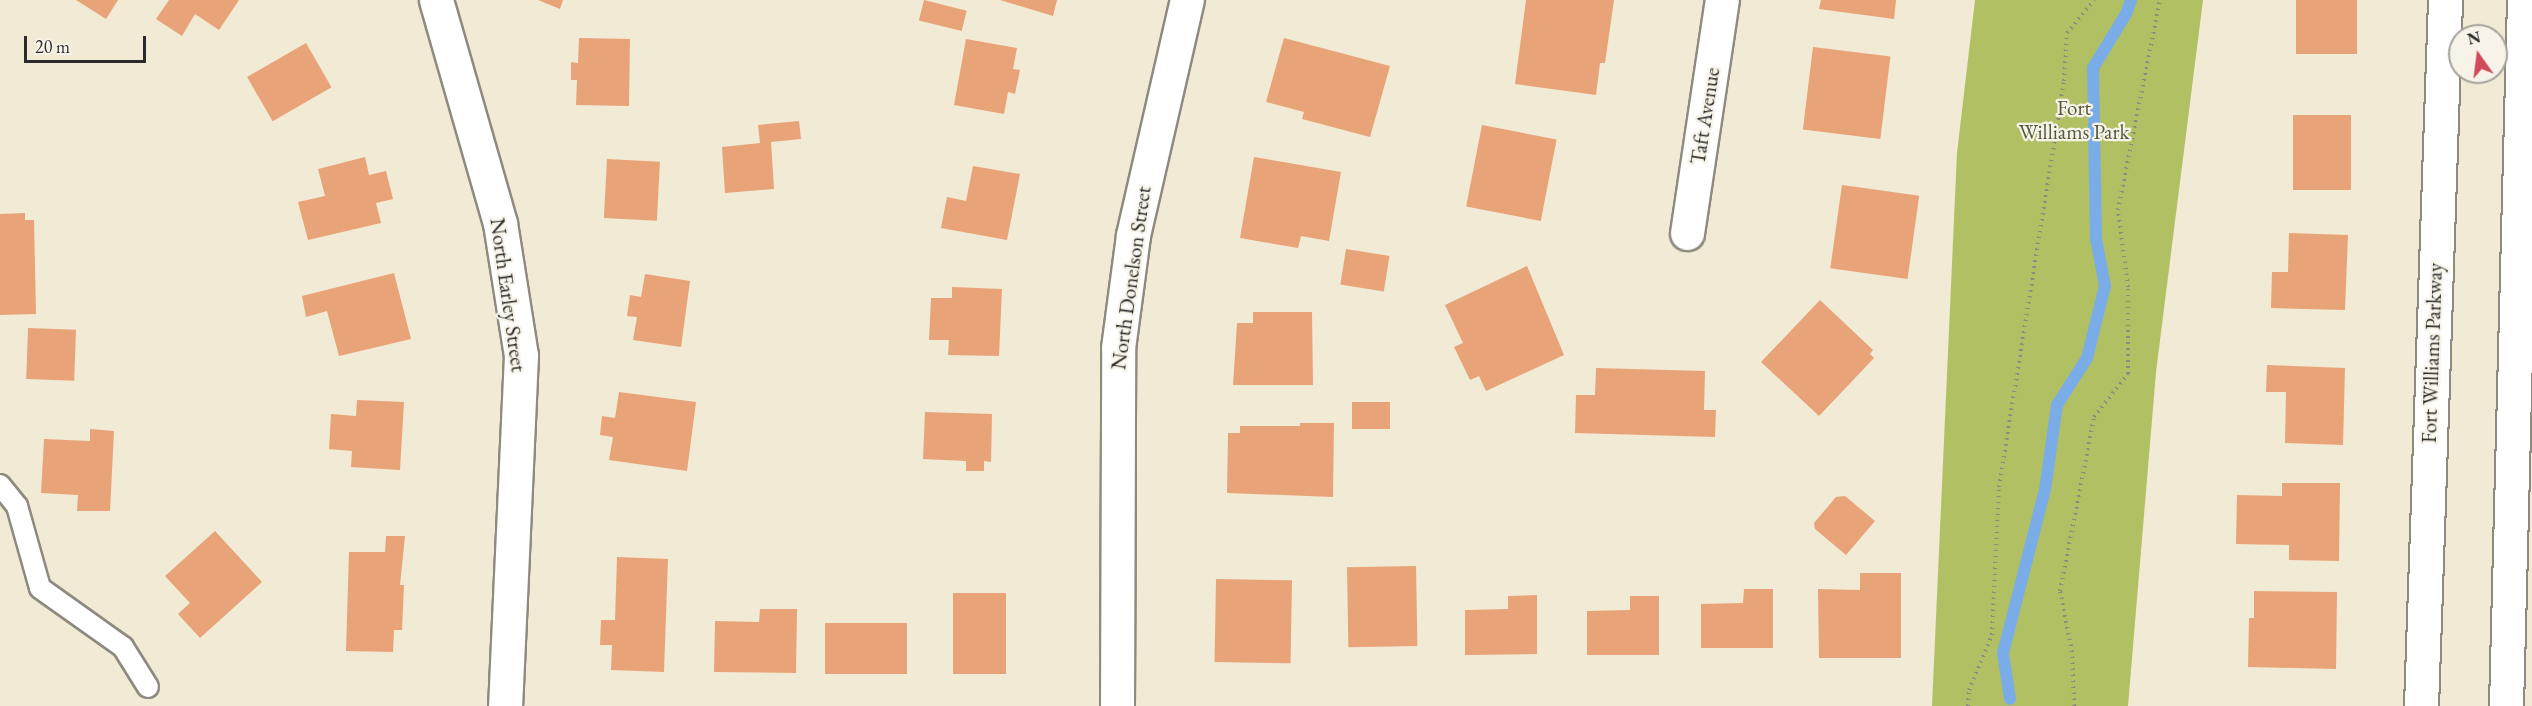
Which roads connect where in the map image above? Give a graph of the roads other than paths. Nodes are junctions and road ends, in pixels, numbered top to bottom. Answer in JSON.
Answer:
{"nodes":[{"id":1,"x":436,"y":0,"type":"edge"},
{"id":2,"x":1187,"y":0,"type":"edge"},
{"id":3,"x":1722,"y":0,"type":"edge"},
{"id":4,"x":2445,"y":0,"type":"edge"},
{"id":5,"x":2524,"y":0,"type":"edge"},
{"id":6,"x":1687,"y":232,"type":"dead end"},
{"id":7,"x":0,"y":485,"type":"edge"},
{"id":8,"x":148,"y":687,"type":"dead end"},
{"id":9,"x":506,"y":706,"type":"edge"},
{"id":10,"x":1117,"y":706,"type":"edge"},
{"id":11,"x":2421,"y":706,"type":"edge"},
{"id":12,"x":2506,"y":706,"type":"edge"}],
"edges":[{"from":1,"to":9,"type":"street","name":"North Earley Street"},
{"from":2,"to":10,"type":"street","name":"North Donelson Street"},
{"from":3,"to":6,"type":"street","name":"Taft Avenue"},
{"from":4,"to":11,"type":"street","name":"Fort Williams Parkway"},
{"from":5,"to":12,"type":"street"},
{"from":7,"to":8,"type":"lane"}]}
